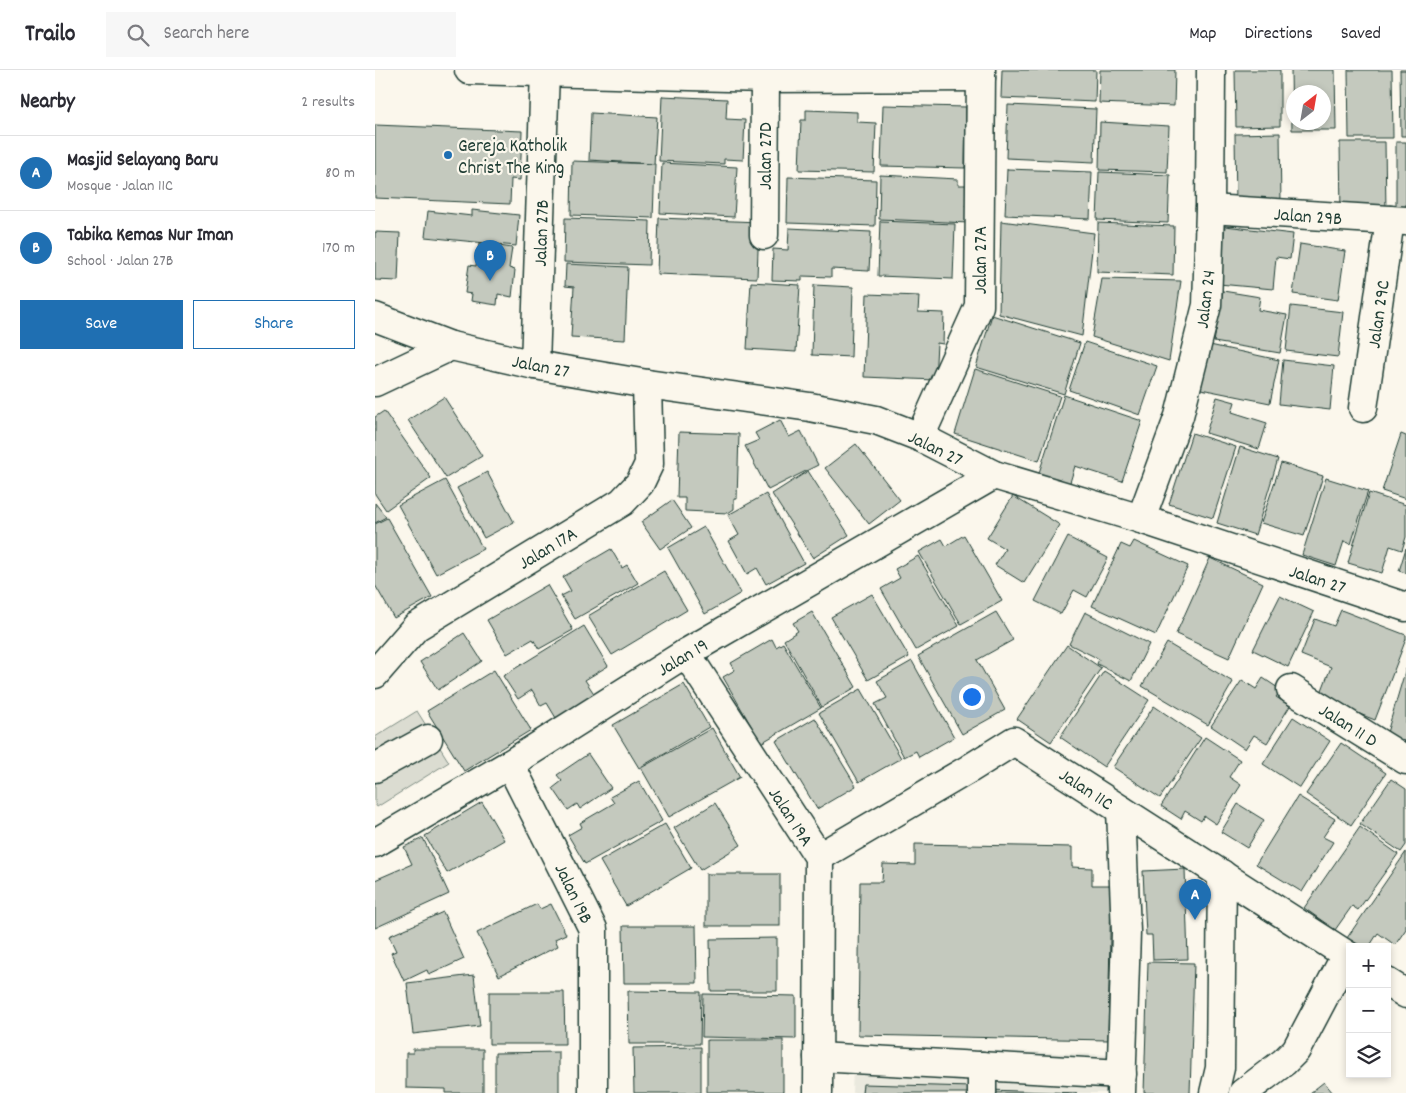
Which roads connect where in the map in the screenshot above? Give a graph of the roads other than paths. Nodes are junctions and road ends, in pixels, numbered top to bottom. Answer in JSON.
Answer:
{"nodes":[{"id":1,"x":469,"y":70,"type":"edge"},
{"id":2,"x":1211,"y":70,"type":"edge"},
{"id":3,"x":545,"y":71,"type":"junction"},
{"id":4,"x":981,"y":73,"type":"edge"},
{"id":5,"x":765,"y":78,"type":"junction"},
{"id":6,"x":1210,"y":208,"type":"junction"},
{"id":7,"x":1398,"y":220,"type":"edge"},
{"id":8,"x":764,"y":235,"type":"dead end"},
{"id":9,"x":375,"y":317,"type":"edge"},
{"id":10,"x":451,"y":346,"type":"junction"},
{"id":11,"x":535,"y":365,"type":"junction"},
{"id":12,"x":375,"y":382,"type":"edge"},
{"id":13,"x":647,"y":384,"type":"junction"},
{"id":14,"x":1363,"y":408,"type":"dead end"},
{"id":15,"x":920,"y":437,"type":"junction"},
{"id":16,"x":994,"y":475,"type":"junction"},
{"id":17,"x":1141,"y":519,"type":"junction"},
{"id":18,"x":1406,"y":607,"type":"edge"},
{"id":19,"x":686,"y":653,"type":"junction"},
{"id":20,"x":375,"y":674,"type":"edge"},
{"id":21,"x":1291,"y":689,"type":"dead end"},
{"id":22,"x":428,"y":739,"type":"dead end"},
{"id":23,"x":1406,"y":760,"type":"edge"},
{"id":24,"x":510,"y":764,"type":"junction"},
{"id":25,"x":375,"y":768,"type":"edge"},
{"id":26,"x":1121,"y":810,"type":"junction"},
{"id":27,"x":375,"y":843,"type":"edge"},
{"id":28,"x":819,"y":857,"type":"junction"},
{"id":29,"x":1222,"y":874,"type":"junction"},
{"id":30,"x":1346,"y":955,"type":"edge"},
{"id":31,"x":1346,"y":960,"type":"edge"},
{"id":32,"x":1391,"y":985,"type":"edge"},
{"id":33,"x":1406,"y":994,"type":"edge"},
{"id":34,"x":818,"y":1057,"type":"junction"},
{"id":35,"x":983,"y":1066,"type":"junction"},
{"id":36,"x":1122,"y":1084,"type":"edge"},
{"id":37,"x":593,"y":1093,"type":"edge"},
{"id":38,"x":818,"y":1093,"type":"edge"},
{"id":39,"x":982,"y":1093,"type":"edge"},
{"id":40,"x":1214,"y":1093,"type":"edge"},
{"id":41,"x":1243,"y":1093,"type":"edge"}],
"edges":[{"from":1,"to":3,"type":"street"},
{"from":2,"to":6,"type":"street","name":"Jalan 24"},
{"from":3,"to":5,"type":"street"},
{"from":3,"to":11,"type":"street","name":"Jalan 27B"},
{"from":4,"to":5,"type":"street"},
{"from":4,"to":15,"type":"street","name":"Jalan 27A"},
{"from":5,"to":8,"type":"street","name":"Jalan 27D"},
{"from":6,"to":7,"type":"street","name":"Jalan 29B"},
{"from":6,"to":17,"type":"street","name":"Jalan 24"},
{"from":7,"to":14,"type":"street","name":"Jalan 29C"},
{"from":9,"to":10,"type":"street","name":"Jalan 27"},
{"from":10,"to":11,"type":"street","name":"Jalan 27"},
{"from":10,"to":12,"type":"street"},
{"from":11,"to":13,"type":"street","name":"Jalan 27"},
{"from":13,"to":15,"type":"street","name":"Jalan 27"},
{"from":13,"to":20,"type":"street","name":"Jalan 17A"},
{"from":15,"to":16,"type":"street","name":"Jalan 27"},
{"from":16,"to":17,"type":"street","name":"Jalan 27"},
{"from":16,"to":19,"type":"street","name":"Jalan 19"},
{"from":17,"to":18,"type":"street","name":"Jalan 27"},
{"from":19,"to":24,"type":"street","name":"Jalan 19"},
{"from":19,"to":28,"type":"street","name":"Jalan 19A"},
{"from":21,"to":23,"type":"street","name":"Jalan 11 D"},
{"from":22,"to":25,"type":"street"},
{"from":24,"to":27,"type":"street","name":"Jalan 19"},
{"from":24,"to":37,"type":"street","name":"Jalan 19B"},
{"from":26,"to":28,"type":"street","name":"Jalan 11C"},
{"from":26,"to":29,"type":"street","name":"Jalan 11C"},
{"from":26,"to":36,"type":"street"},
{"from":28,"to":34,"type":"street","name":"Jalan 19A"},
{"from":29,"to":30,"type":"street","name":"Jalan 11C"},
{"from":29,"to":40,"type":"street"},
{"from":31,"to":41,"type":"street"},
{"from":32,"to":33,"type":"street"},
{"from":34,"to":35,"type":"street"},
{"from":34,"to":38,"type":"street","name":"Jalan 19A"},
{"from":35,"to":36,"type":"street"},
{"from":35,"to":39,"type":"street"}]}
